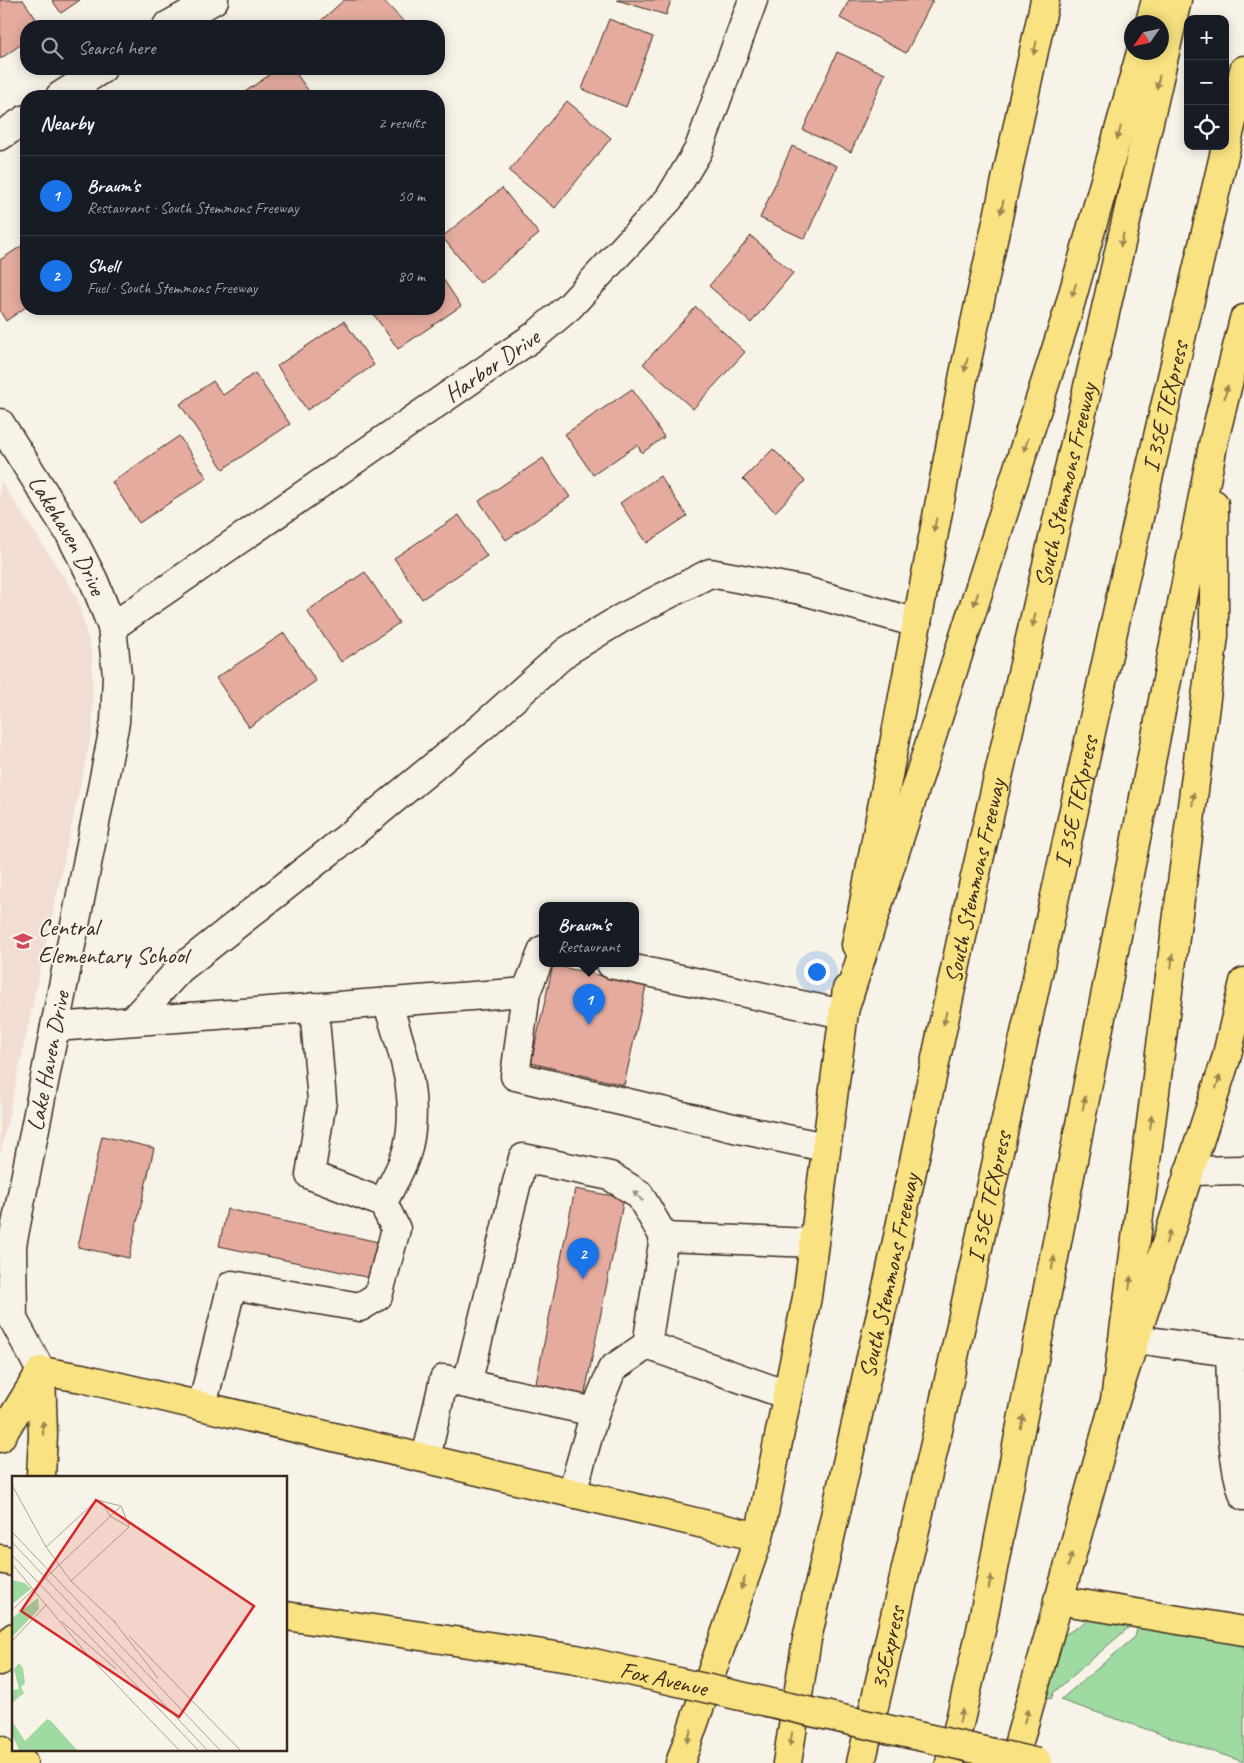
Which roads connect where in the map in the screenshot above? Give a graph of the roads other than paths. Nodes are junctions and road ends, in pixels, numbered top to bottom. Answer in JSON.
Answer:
{"nodes":[{"id":1,"x":214,"y":0,"type":"edge"},
{"id":2,"x":753,"y":0,"type":"edge"},
{"id":3,"x":1045,"y":0,"type":"edge"},
{"id":4,"x":1156,"y":0,"type":"edge"},
{"id":5,"x":1177,"y":0,"type":"edge"},
{"id":6,"x":1152,"y":15,"type":"edge"},
{"id":7,"x":178,"y":20,"type":"edge"},
{"id":8,"x":1139,"y":60,"type":"edge"},
{"id":9,"x":1244,"y":70,"type":"edge"},
{"id":10,"x":93,"y":75,"type":"edge"},
{"id":11,"x":69,"y":90,"type":"edge"},
{"id":12,"x":20,"y":122,"type":"edge"},
{"id":13,"x":0,"y":136,"type":"edge"},
{"id":14,"x":1244,"y":319,"type":"edge"},
{"id":15,"x":0,"y":423,"type":"edge"},
{"id":16,"x":1214,"y":440,"type":"junction"},
{"id":17,"x":917,"y":623,"type":"junction"},
{"id":18,"x":112,"y":626,"type":"junction"},
{"id":19,"x":539,"y":960,"type":"edge"},
{"id":20,"x":625,"y":967,"type":"edge"},
{"id":21,"x":1244,"y":982,"type":"edge"},
{"id":22,"x":526,"y":992,"type":"junction"},
{"id":23,"x":387,"y":1002,"type":"junction"},
{"id":24,"x":314,"y":1007,"type":"junction"},
{"id":25,"x":843,"y":1014,"type":"junction"},
{"id":26,"x":133,"y":1020,"type":"junction"},
{"id":27,"x":1239,"y":1023,"type":"edge"},
{"id":28,"x":55,"y":1027,"type":"junction"},
{"id":29,"x":826,"y":1147,"type":"junction"},
{"id":30,"x":1244,"y":1170,"type":"edge"},
{"id":31,"x":1189,"y":1171,"type":"junction"},
{"id":32,"x":383,"y":1203,"type":"junction"},
{"id":33,"x":664,"y":1237,"type":"junction"},
{"id":34,"x":813,"y":1243,"type":"junction"},
{"id":35,"x":6,"y":1265,"type":"edge"},
{"id":36,"x":1135,"y":1339,"type":"junction"},
{"id":37,"x":646,"y":1345,"type":"junction"},
{"id":38,"x":1237,"y":1353,"type":"edge"},
{"id":39,"x":41,"y":1371,"type":"junction"},
{"id":40,"x":467,"y":1384,"type":"junction"},
{"id":41,"x":787,"y":1395,"type":"junction"},
{"id":42,"x":1115,"y":1401,"type":"junction"},
{"id":43,"x":202,"y":1406,"type":"junction"},
{"id":44,"x":595,"y":1412,"type":"junction"},
{"id":45,"x":0,"y":1438,"type":"edge"},
{"id":46,"x":426,"y":1458,"type":"junction"},
{"id":47,"x":41,"y":1476,"type":"edge"},
{"id":48,"x":572,"y":1493,"type":"junction"},
{"id":49,"x":1244,"y":1496,"type":"edge"},
{"id":50,"x":914,"y":1534,"type":"joint"},
{"id":51,"x":759,"y":1536,"type":"junction"},
{"id":52,"x":1058,"y":1600,"type":"junction"},
{"id":53,"x":288,"y":1616,"type":"edge"},
{"id":54,"x":1244,"y":1631,"type":"edge"},
{"id":55,"x":12,"y":1640,"type":"edge"},
{"id":56,"x":0,"y":1661,"type":"edge"},
{"id":57,"x":0,"y":1750,"type":"edge"},
{"id":58,"x":24,"y":1763,"type":"edge"},
{"id":59,"x":680,"y":1763,"type":"edge"},
{"id":60,"x":787,"y":1763,"type":"edge"},
{"id":61,"x":860,"y":1763,"type":"edge"},
{"id":62,"x":950,"y":1763,"type":"edge"},
{"id":63,"x":1012,"y":1763,"type":"edge"},
{"id":64,"x":1038,"y":1763,"type":"edge"}],
"edges":[{"from":1,"to":7,"type":"street"},
{"from":2,"to":18,"type":"street","name":"Harbor Drive"},
{"from":3,"to":17,"type":"main road","one_way":true},
{"from":4,"to":6,"type":"main road"},
{"from":5,"to":60,"type":"main road","name":"South Stemmons Freeway","one_way":true},
{"from":8,"to":25,"type":"main road","one_way":true},
{"from":9,"to":50,"type":"main road","name":"I 35E TEXpress"},
{"from":10,"to":11,"type":"street"},
{"from":12,"to":13,"type":"street"},
{"from":16,"to":14,"type":"main road","one_way":true},
{"from":15,"to":18,"type":"street","name":"Lakehaven Drive"},
{"from":42,"to":16,"type":"main road","one_way":true},
{"from":62,"to":16,"type":"main road","one_way":true},
{"from":17,"to":25,"type":"main road"},
{"from":17,"to":26,"type":"street"},
{"from":18,"to":28,"type":"street","name":"Lake Haven Drive"},
{"from":19,"to":22,"type":"street"},
{"from":20,"to":25,"type":"street"},
{"from":21,"to":27,"type":"main road"},
{"from":22,"to":23,"type":"street"},
{"from":22,"to":29,"type":"street"},
{"from":23,"to":24,"type":"street"},
{"from":23,"to":32,"type":"street"},
{"from":24,"to":26,"type":"street"},
{"from":24,"to":32,"type":"street"},
{"from":25,"to":29,"type":"main road"},
{"from":26,"to":28,"type":"street"},
{"from":31,"to":27,"type":"main road","one_way":true},
{"from":28,"to":35,"type":"street","name":"Lake Haven Drive"},
{"from":29,"to":34,"type":"main road"},
{"from":30,"to":31,"type":"street"},
{"from":36,"to":31,"type":"main road","one_way":true},
{"from":32,"to":43,"type":"street"},
{"from":33,"to":34,"type":"street"},
{"from":33,"to":37,"type":"street"},
{"from":33,"to":40,"type":"street","one_way":true},
{"from":34,"to":41,"type":"main road"},
{"from":35,"to":39,"type":"street","name":"Lake Haven Drive"},
{"from":36,"to":38,"type":"street"},
{"from":36,"to":42,"type":"main road"},
{"from":37,"to":41,"type":"street"},
{"from":37,"to":44,"type":"street"},
{"from":38,"to":49,"type":"street"},
{"from":39,"to":43,"type":"main road"},
{"from":39,"to":45,"type":"main road"},
{"from":47,"to":39,"type":"main road","one_way":true},
{"from":40,"to":44,"type":"street"},
{"from":40,"to":46,"type":"street"},
{"from":41,"to":51,"type":"main road"},
{"from":52,"to":42,"type":"main road","one_way":true},
{"from":43,"to":46,"type":"main road"},
{"from":44,"to":48,"type":"street"},
{"from":46,"to":48,"type":"main road"},
{"from":48,"to":51,"type":"main road"},
{"from":50,"to":61,"type":"main road","name":"35Express"},
{"from":51,"to":59,"type":"main road","one_way":true},
{"from":52,"to":54,"type":"main road"},
{"from":63,"to":52,"type":"main road","one_way":true},
{"from":53,"to":64,"type":"main road","name":"Fox Avenue","bridge":true},
{"from":55,"to":56,"type":"main road"},
{"from":57,"to":58,"type":"main road"}]}
